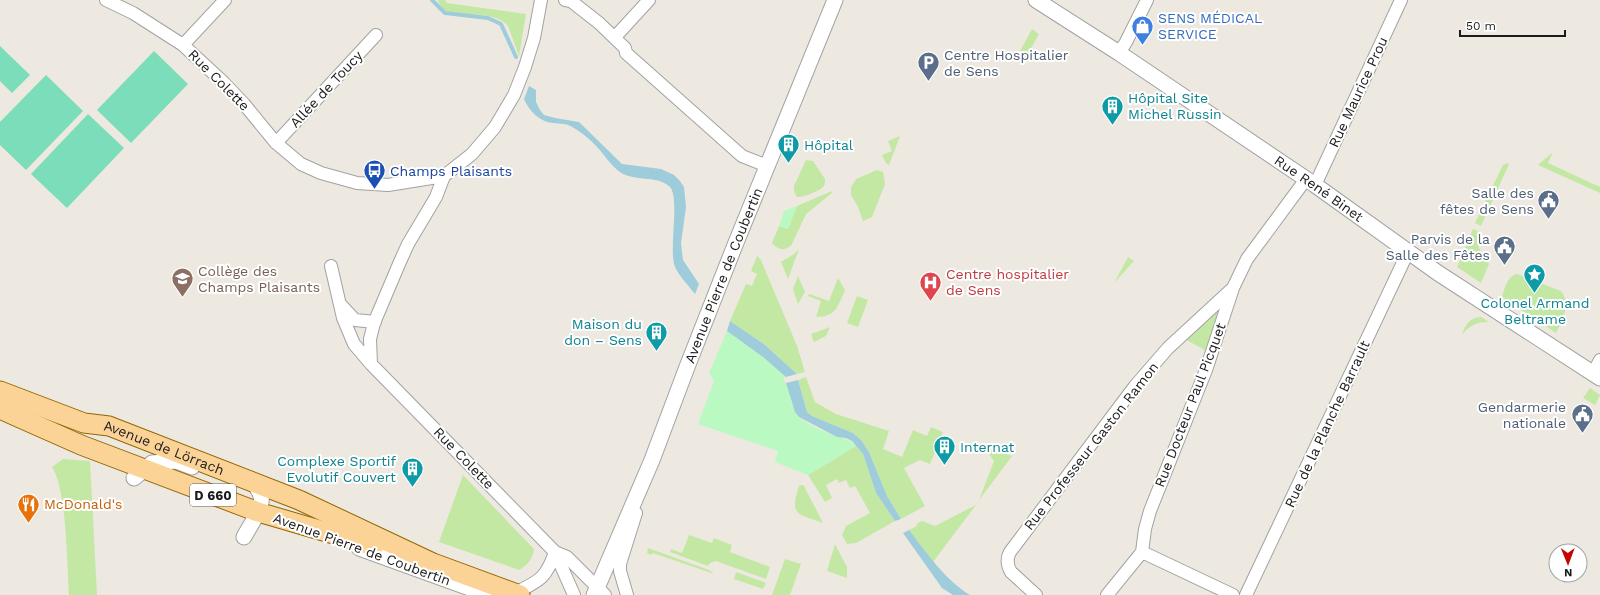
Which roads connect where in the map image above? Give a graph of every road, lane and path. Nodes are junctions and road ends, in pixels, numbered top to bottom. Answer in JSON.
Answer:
{"nodes":[{"id":1,"x":106,"y":0,"type":"edge"},
{"id":2,"x":225,"y":0,"type":"edge"},
{"id":3,"x":541,"y":0,"type":"edge"},
{"id":4,"x":565,"y":0,"type":"edge"},
{"id":5,"x":649,"y":0,"type":"edge"},
{"id":6,"x":827,"y":0,"type":"edge"},
{"id":7,"x":835,"y":0,"type":"edge"},
{"id":8,"x":1036,"y":0,"type":"edge"},
{"id":9,"x":1147,"y":0,"type":"edge"},
{"id":10,"x":1401,"y":0,"type":"edge"},
{"id":11,"x":376,"y":35,"type":"dead end"},
{"id":12,"x":615,"y":38,"type":"junction"},
{"id":13,"x":183,"y":45,"type":"junction"},
{"id":14,"x":1119,"y":53,"type":"junction"},
{"id":15,"x":798,"y":91,"type":"junction"},
{"id":16,"x":276,"y":144,"type":"junction"},
{"id":17,"x":767,"y":166,"type":"junction"},
{"id":18,"x":444,"y":176,"type":"junction"},
{"id":19,"x":1310,"y":182,"type":"junction"},
{"id":20,"x":1408,"y":252,"type":"junction"},
{"id":21,"x":330,"y":266,"type":"dead end"},
{"id":22,"x":1233,"y":288,"type":"junction"},
{"id":23,"x":340,"y":303,"type":"junction"},
{"id":24,"x":375,"y":322,"type":"junction"},
{"id":25,"x":371,"y":364,"type":"junction"},
{"id":26,"x":1598,"y":370,"type":"edge"},
{"id":27,"x":0,"y":392,"type":"edge"},
{"id":28,"x":0,"y":409,"type":"edge"},
{"id":29,"x":652,"y":460,"type":"junction"},
{"id":30,"x":139,"y":474,"type":"junction"},
{"id":31,"x":253,"y":483,"type":"junction"},
{"id":32,"x":258,"y":512,"type":"junction"},
{"id":33,"x":244,"y":538,"type":"dead end"},
{"id":34,"x":555,"y":552,"type":"junction"},
{"id":35,"x":1142,"y":552,"type":"junction"},
{"id":36,"x":433,"y":563,"type":"junction"},
{"id":37,"x":599,"y":593,"type":"edge"},
{"id":38,"x":627,"y":593,"type":"edge"},
{"id":39,"x":517,"y":594,"type":"edge"},
{"id":40,"x":489,"y":595,"type":"edge"},
{"id":41,"x":574,"y":595,"type":"edge"},
{"id":42,"x":1036,"y":595,"type":"edge"},
{"id":43,"x":1107,"y":595,"type":"edge"},
{"id":44,"x":1233,"y":595,"type":"edge"},
{"id":45,"x":1246,"y":595,"type":"edge"}],
"edges":[{"from":1,"to":13,"type":"street","name":"Rue Colette"},
{"from":2,"to":13,"type":"street"},
{"from":3,"to":18,"type":"street"},
{"from":4,"to":12,"type":"street"},
{"from":5,"to":12,"type":"street"},
{"from":6,"to":15,"type":"street","name":"Avenue Pierre de Coubertin"},
{"from":7,"to":15,"type":"street","name":"Avenue Pierre de Coubertin"},
{"from":8,"to":14,"type":"street","name":"Rue René Binet"},
{"from":9,"to":14,"type":"street"},
{"from":10,"to":19,"type":"street","name":"Rue Maurice Prou"},
{"from":11,"to":16,"type":"street","name":"Allée de Toucy"},
{"from":12,"to":17,"type":"street"},
{"from":13,"to":16,"type":"street","name":"Rue Colette"},
{"from":14,"to":19,"type":"street","name":"Rue René Binet"},
{"from":15,"to":17,"type":"street","name":"Avenue Pierre de Coubertin"},
{"from":16,"to":18,"type":"street","name":"Rue Colette"},
{"from":17,"to":29,"type":"street","name":"Avenue Pierre de Coubertin"},
{"from":18,"to":24,"type":"street"},
{"from":19,"to":20,"type":"street","name":"Rue René Binet"},
{"from":19,"to":22,"type":"street","name":"Rue Docteur Paul Picquet"},
{"from":20,"to":26,"type":"street","name":"Rue René Binet"},
{"from":20,"to":45,"type":"street","name":"Rue de la Planche Barrault"},
{"from":21,"to":23,"type":"street","name":"Rue Colette"},
{"from":22,"to":35,"type":"street","name":"Rue Docteur Paul Picquet"},
{"from":22,"to":42,"type":"street","name":"Rue Professeur Gaston Ramon"},
{"from":23,"to":24,"type":"street"},
{"from":23,"to":25,"type":"street","name":"Rue Colette"},
{"from":24,"to":25,"type":"street"},
{"from":25,"to":34,"type":"street","name":"Rue Colette"},
{"from":27,"to":31,"type":"main road","name":"Avenue de Lörrach"},
{"from":28,"to":30,"type":"main road","name":"Avenue de Lörrach","number":"D 660"},
{"from":29,"to":37,"type":"street","name":"Avenue Pierre de Coubertin"},
{"from":29,"to":38,"type":"street","name":"Avenue Pierre de Coubertin"},
{"from":30,"to":31,"type":"street"},
{"from":30,"to":32,"type":"main road","name":"Avenue de Lörrach","number":"D 660"},
{"from":31,"to":32,"type":"street"},
{"from":31,"to":36,"type":"main road","name":"Avenue de Lörrach"},
{"from":32,"to":33,"type":"street"},
{"from":32,"to":36,"type":"main road","name":"Avenue de Lörrach","number":"D 660"},
{"from":32,"to":40,"type":"street","name":"Avenue Pierre de Coubertin"},
{"from":34,"to":37,"type":"street","name":"Rue Colette"},
{"from":34,"to":39,"type":"street"},
{"from":34,"to":41,"type":"street","name":"Rue Colette"},
{"from":35,"to":43,"type":"street"},
{"from":35,"to":44,"type":"street"},
{"from":36,"to":39,"type":"main road","name":"Avenue de Lörrach"}]}
